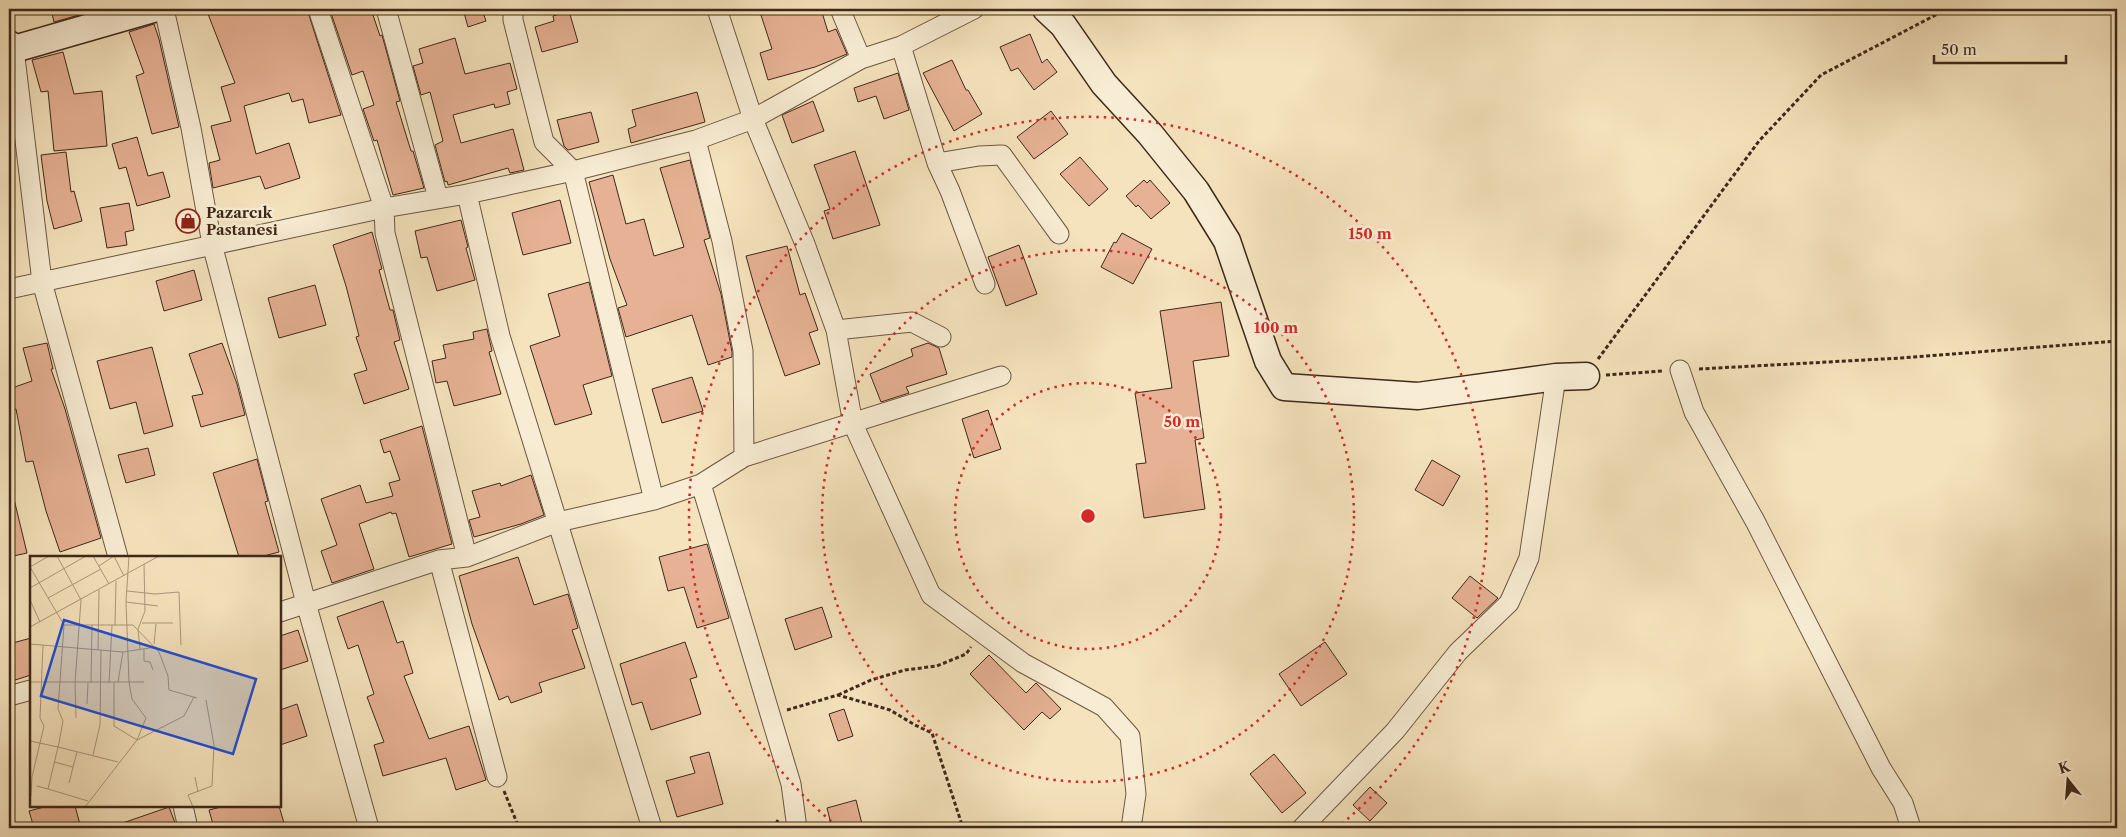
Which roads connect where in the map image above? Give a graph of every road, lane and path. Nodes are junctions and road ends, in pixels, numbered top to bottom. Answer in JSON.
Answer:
{"nodes":[{"id":1,"x":153,"y":9,"type":"edge"},
{"id":2,"x":164,"y":9,"type":"edge"},
{"id":3,"x":318,"y":9,"type":"edge"},
{"id":4,"x":386,"y":9,"type":"edge"},
{"id":5,"x":512,"y":9,"type":"edge"},
{"id":6,"x":717,"y":9,"type":"edge"},
{"id":7,"x":840,"y":9,"type":"edge"},
{"id":8,"x":974,"y":9,"type":"edge"},
{"id":9,"x":1046,"y":9,"type":"edge"},
{"id":10,"x":1948,"y":9,"type":"edge"},
{"id":11,"x":900,"y":46,"type":"junction"},
{"id":12,"x":11,"y":47,"type":"edge"},
{"id":13,"x":860,"y":60,"type":"junction"},
{"id":14,"x":753,"y":119,"type":"junction"},
{"id":15,"x":696,"y":140,"type":"junction"},
{"id":16,"x":937,"y":163,"type":"junction"},
{"id":17,"x":573,"y":171,"type":"junction"},
{"id":18,"x":467,"y":194,"type":"junction"},
{"id":19,"x":438,"y":198,"type":"junction"},
{"id":20,"x":384,"y":208,"type":"junction"},
{"id":21,"x":1059,"y":234,"type":"dead end"},
{"id":22,"x":212,"y":244,"type":"junction"},
{"id":23,"x":42,"y":282,"type":"junction"},
{"id":24,"x":985,"y":284,"type":"dead end"},
{"id":25,"x":9,"y":289,"type":"edge"},
{"id":26,"x":836,"y":330,"type":"junction"},
{"id":27,"x":941,"y":337,"type":"dead end"},
{"id":28,"x":2117,"y":341,"type":"edge"},
{"id":29,"x":1680,"y":370,"type":"junction"},
{"id":30,"x":1000,"y":376,"type":"dead end"},
{"id":31,"x":1586,"y":376,"type":"junction"},
{"id":32,"x":1556,"y":377,"type":"junction"},
{"id":33,"x":853,"y":424,"type":"junction"},
{"id":34,"x":744,"y":458,"type":"junction"},
{"id":35,"x":701,"y":484,"type":"junction"},
{"id":36,"x":654,"y":500,"type":"junction"},
{"id":37,"x":558,"y":522,"type":"junction"},
{"id":38,"x":118,"y":556,"type":"edge"},
{"id":39,"x":468,"y":557,"type":"junction"},
{"id":40,"x":439,"y":560,"type":"junction"},
{"id":41,"x":306,"y":603,"type":"junction"},
{"id":42,"x":281,"y":612,"type":"edge"},
{"id":43,"x":981,"y":632,"type":"junction"},
{"id":44,"x":30,"y":690,"type":"edge"},
{"id":45,"x":838,"y":695,"type":"junction"},
{"id":46,"x":9,"y":696,"type":"edge"},
{"id":47,"x":769,"y":715,"type":"junction"},
{"id":48,"x":498,"y":777,"type":"joint"},
{"id":49,"x":183,"y":807,"type":"edge"},
{"id":50,"x":188,"y":828,"type":"edge"},
{"id":51,"x":369,"y":828,"type":"edge"},
{"id":52,"x":519,"y":828,"type":"edge"},
{"id":53,"x":652,"y":828,"type":"edge"},
{"id":54,"x":796,"y":828,"type":"edge"},
{"id":55,"x":963,"y":828,"type":"edge"},
{"id":56,"x":1131,"y":828,"type":"edge"},
{"id":57,"x":1302,"y":828,"type":"edge"},
{"id":58,"x":1911,"y":828,"type":"edge"}],
"edges":[{"from":1,"to":12,"type":"street"},
{"from":2,"to":22,"type":"street"},
{"from":3,"to":20,"type":"street"},
{"from":4,"to":19,"type":"street"},
{"from":5,"to":17,"type":"street"},
{"from":6,"to":14,"type":"street"},
{"from":7,"to":13,"type":"street"},
{"from":8,"to":11,"type":"street"},
{"from":9,"to":32,"type":"street"},
{"from":10,"to":31,"type":"path"},
{"from":11,"to":13,"type":"street"},
{"from":11,"to":16,"type":"street"},
{"from":12,"to":23,"type":"street"},
{"from":13,"to":14,"type":"street"},
{"from":14,"to":15,"type":"street"},
{"from":14,"to":26,"type":"street"},
{"from":15,"to":17,"type":"street"},
{"from":15,"to":34,"type":"street"},
{"from":16,"to":21,"type":"street"},
{"from":16,"to":24,"type":"street"},
{"from":17,"to":18,"type":"street"},
{"from":17,"to":36,"type":"street"},
{"from":18,"to":19,"type":"street"},
{"from":18,"to":37,"type":"street"},
{"from":19,"to":20,"type":"street"},
{"from":20,"to":22,"type":"street"},
{"from":20,"to":39,"type":"street"},
{"from":22,"to":23,"type":"street"},
{"from":22,"to":41,"type":"street"},
{"from":23,"to":25,"type":"street"},
{"from":23,"to":38,"type":"street"},
{"from":26,"to":27,"type":"street"},
{"from":26,"to":33,"type":"street"},
{"from":28,"to":29,"type":"path"},
{"from":29,"to":31,"type":"path"},
{"from":29,"to":58,"type":"street"},
{"from":30,"to":33,"type":"street"},
{"from":31,"to":32,"type":"street"},
{"from":32,"to":57,"type":"street"},
{"from":33,"to":34,"type":"street"},
{"from":33,"to":43,"type":"street"},
{"from":34,"to":35,"type":"street"},
{"from":35,"to":36,"type":"street"},
{"from":35,"to":47,"type":"street"},
{"from":36,"to":37,"type":"street"},
{"from":37,"to":39,"type":"street"},
{"from":37,"to":53,"type":"street"},
{"from":39,"to":40,"type":"street"},
{"from":40,"to":41,"type":"street"},
{"from":40,"to":48,"type":"street"},
{"from":41,"to":42,"type":"street"},
{"from":41,"to":51,"type":"street"},
{"from":43,"to":45,"type":"path"},
{"from":43,"to":56,"type":"street"},
{"from":44,"to":46,"type":"street"},
{"from":45,"to":47,"type":"path"},
{"from":45,"to":55,"type":"path"},
{"from":47,"to":54,"type":"street"},
{"from":48,"to":52,"type":"path"},
{"from":49,"to":50,"type":"street"}]}
